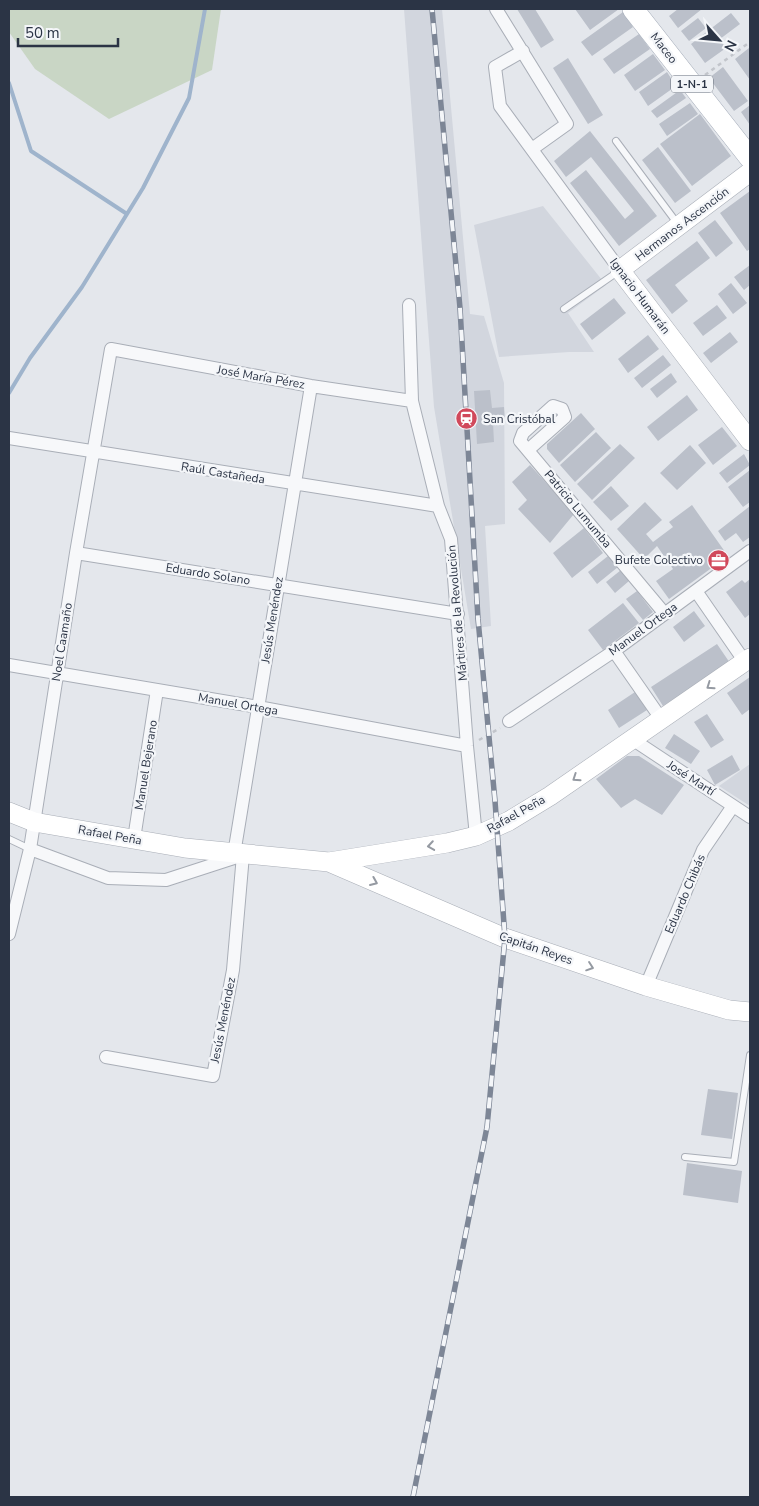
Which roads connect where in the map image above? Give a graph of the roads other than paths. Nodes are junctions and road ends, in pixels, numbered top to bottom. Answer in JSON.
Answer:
{"nodes":[{"id":1,"x":496,"y":9,"type":"edge"},
{"id":2,"x":633,"y":9,"type":"edge"},
{"id":3,"x":522,"y":51,"type":"junction"},
{"id":4,"x":616,"y":141,"type":"dead end"},
{"id":5,"x":532,"y":149,"type":"junction"},
{"id":6,"x":750,"y":158,"type":"edge"},
{"id":7,"x":750,"y":172,"type":"edge"},
{"id":8,"x":679,"y":226,"type":"junction"},
{"id":9,"x":620,"y":270,"type":"junction"},
{"id":10,"x":409,"y":305,"type":"dead end"},
{"id":11,"x":564,"y":309,"type":"dead end"},
{"id":12,"x":111,"y":349,"type":"joint"},
{"id":13,"x":311,"y":386,"type":"junction"},
{"id":14,"x":412,"y":401,"type":"junction"},
{"id":15,"x":9,"y":438,"type":"edge"},
{"id":16,"x":750,"y":441,"type":"edge"},
{"id":17,"x":528,"y":450,"type":"dead end"},
{"id":18,"x":92,"y":452,"type":"junction"},
{"id":19,"x":293,"y":485,"type":"junction"},
{"id":20,"x":438,"y":506,"type":"junction"},
{"id":21,"x":750,"y":552,"type":"edge"},
{"id":22,"x":76,"y":553,"type":"junction"},
{"id":23,"x":278,"y":586,"type":"junction"},
{"id":24,"x":696,"y":591,"type":"junction"},
{"id":25,"x":458,"y":614,"type":"junction"},
{"id":26,"x":666,"y":614,"type":"junction"},
{"id":27,"x":614,"y":651,"type":"junction"},
{"id":28,"x":747,"y":660,"type":"edge"},
{"id":29,"x":9,"y":665,"type":"edge"},
{"id":30,"x":58,"y":673,"type":"junction"},
{"id":31,"x":157,"y":690,"type":"junction"},
{"id":32,"x":258,"y":707,"type":"junction"},
{"id":33,"x":662,"y":720,"type":"junction"},
{"id":34,"x":509,"y":721,"type":"road end"},
{"id":35,"x":632,"y":740,"type":"junction"},
{"id":36,"x":466,"y":746,"type":"junction"},
{"id":37,"x":733,"y":806,"type":"junction"},
{"id":38,"x":9,"y":812,"type":"edge"},
{"id":39,"x":750,"y":817,"type":"edge"},
{"id":40,"x":34,"y":822,"type":"junction"},
{"id":41,"x":476,"y":836,"type":"junction"},
{"id":42,"x":9,"y":838,"type":"edge"},
{"id":43,"x":134,"y":839,"type":"junction"},
{"id":44,"x":30,"y":849,"type":"junction"},
{"id":45,"x":238,"y":854,"type":"junction"},
{"id":46,"x":330,"y":862,"type":"junction"},
{"id":47,"x":9,"y":934,"type":"edge"},
{"id":48,"x":646,"y":986,"type":"junction"},
{"id":49,"x":750,"y":1012,"type":"edge"},
{"id":50,"x":750,"y":1055,"type":"edge"},
{"id":51,"x":106,"y":1057,"type":"dead end"},
{"id":52,"x":685,"y":1157,"type":"dead end"}],
"edges":[{"from":1,"to":3,"type":"street"},
{"from":2,"to":6,"type":"main road","name":"Maceo","number":"1-N-1"},
{"from":3,"to":5,"type":"street","name":"Ignacio Humarán"},
{"from":3,"to":5,"type":"street"},
{"from":4,"to":8,"type":"lane"},
{"from":5,"to":9,"type":"street","name":"Ignacio Humarán"},
{"from":7,"to":8,"type":"street","name":"Hermanos Ascención"},
{"from":8,"to":9,"type":"street","name":"Hermanos Ascención"},
{"from":9,"to":11,"type":"lane","name":"Hermanos Ascención"},
{"from":9,"to":16,"type":"street","name":"Ignacio Humarán"},
{"from":10,"to":14,"type":"street","name":"Mártires de la Revolución"},
{"from":12,"to":13,"type":"street","name":"José María Pérez"},
{"from":12,"to":18,"type":"street","name":"Noel Caamaño"},
{"from":13,"to":14,"type":"street","name":"José María Pérez"},
{"from":13,"to":19,"type":"street","name":"Jesús Menéndez"},
{"from":14,"to":20,"type":"street","name":"Mártires de la Revolución"},
{"from":15,"to":18,"type":"street","name":"Raúl Castañeda"},
{"from":17,"to":26,"type":"street","name":"Patricio Lumumba"},
{"from":18,"to":19,"type":"street","name":"Raúl Castañeda"},
{"from":18,"to":22,"type":"street","name":"Noel Caamaño"},
{"from":19,"to":20,"type":"street","name":"Raúl Castañeda"},
{"from":19,"to":23,"type":"street","name":"Jesús Menéndez"},
{"from":20,"to":25,"type":"street","name":"Mártires de la Revolución"},
{"from":21,"to":24,"type":"street","name":"Manuel Ortega"},
{"from":22,"to":23,"type":"street","name":"Eduardo Solano"},
{"from":22,"to":30,"type":"street","name":"Noel Caamaño"},
{"from":23,"to":25,"type":"street","name":"Eduardo Solano"},
{"from":23,"to":32,"type":"street","name":"Jesús Menéndez"},
{"from":24,"to":26,"type":"street","name":"Manuel Ortega"},
{"from":24,"to":28,"type":"street"},
{"from":25,"to":36,"type":"street","name":"Mártires de la Revolución"},
{"from":26,"to":27,"type":"street","name":"Manuel Ortega"},
{"from":27,"to":33,"type":"street"},
{"from":27,"to":34,"type":"street","name":"Manuel Ortega"},
{"from":28,"to":33,"type":"street","name":"Rafael Peña","one_way":true},
{"from":29,"to":30,"type":"street","name":"Manuel Ortega"},
{"from":30,"to":31,"type":"street","name":"Manuel Ortega"},
{"from":30,"to":40,"type":"street","name":"Noel Caamaño"},
{"from":31,"to":32,"type":"street","name":"Manuel Ortega"},
{"from":31,"to":43,"type":"street","name":"Manuel Bejerano"},
{"from":32,"to":36,"type":"street","name":"Manuel Ortega"},
{"from":32,"to":45,"type":"street","name":"Jesús Menéndez"},
{"from":33,"to":35,"type":"street","name":"Rafael Peña"},
{"from":35,"to":37,"type":"street","name":"José Martí"},
{"from":35,"to":41,"type":"street","name":"Rafael Peña","one_way":true},
{"from":36,"to":41,"type":"street","name":"Mártires de la Revolución"},
{"from":37,"to":39,"type":"street","name":"José Martí"},
{"from":37,"to":48,"type":"street","name":"Eduardo Chibás"},
{"from":38,"to":40,"type":"street","name":"Rafael Peña"},
{"from":40,"to":43,"type":"street","name":"Rafael Peña"},
{"from":40,"to":44,"type":"street","name":"Noel Caamaño"},
{"from":41,"to":46,"type":"street","name":"Rafael Peña","one_way":true},
{"from":42,"to":44,"type":"lane"},
{"from":43,"to":45,"type":"street","name":"Rafael Peña"},
{"from":44,"to":45,"type":"street","name":"Rafael Peña"},
{"from":44,"to":47,"type":"street","name":"Noel Caamaño"},
{"from":45,"to":46,"type":"street","name":"Rafael Peña"},
{"from":45,"to":51,"type":"street","name":"Jesús Menéndez"},
{"from":46,"to":48,"type":"street","name":"Capitán Reyes","one_way":true},
{"from":48,"to":49,"type":"street","name":"Capitán Reyes"},
{"from":50,"to":52,"type":"lane"}]}
